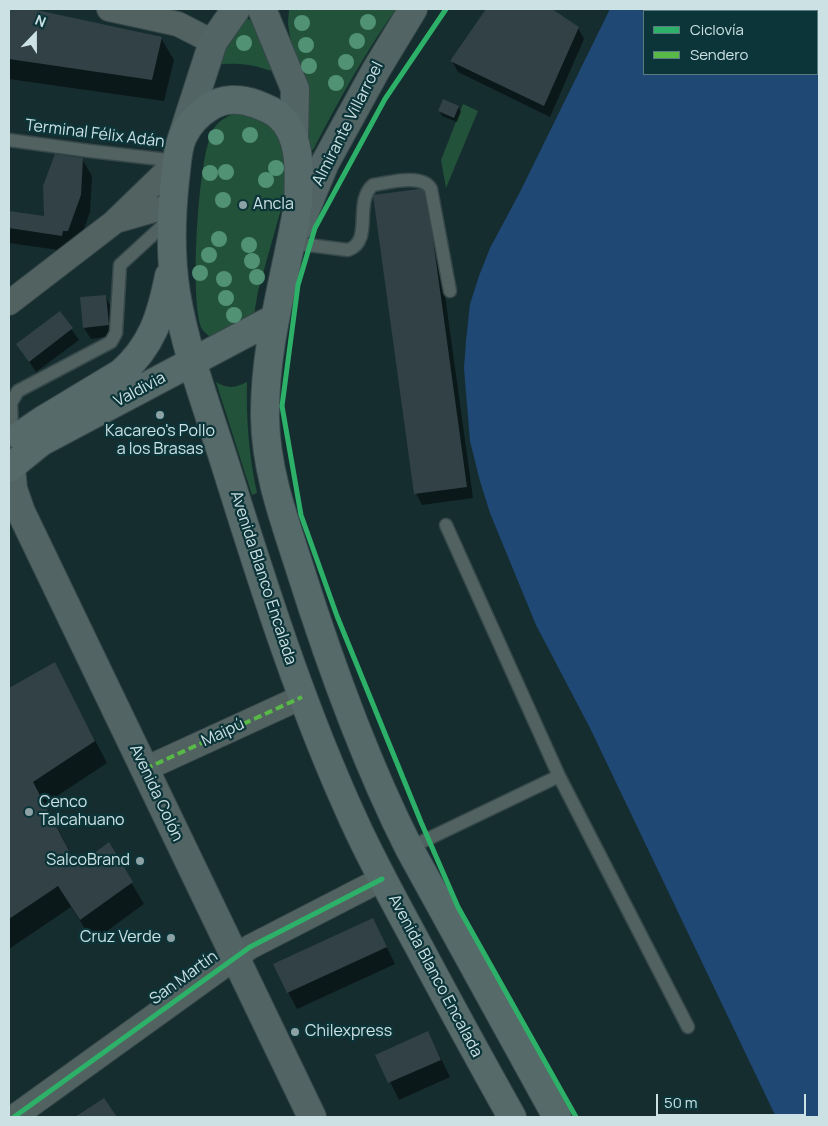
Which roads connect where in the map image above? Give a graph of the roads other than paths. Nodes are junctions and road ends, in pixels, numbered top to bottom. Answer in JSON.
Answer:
{"nodes":[{"id":1,"x":109,"y":9,"type":"edge"},
{"id":2,"x":210,"y":9,"type":"edge"},
{"id":3,"x":236,"y":9,"type":"edge"},
{"id":4,"x":262,"y":9,"type":"edge"},
{"id":5,"x":280,"y":9,"type":"edge"},
{"id":6,"x":413,"y":9,"type":"edge"},
{"id":7,"x":213,"y":42,"type":"junction"},
{"id":8,"x":295,"y":89,"type":"junction"},
{"id":9,"x":294,"y":139,"type":"junction"},
{"id":10,"x":9,"y":140,"type":"edge"},
{"id":11,"x":180,"y":150,"type":"junction"},
{"id":12,"x":172,"y":213,"type":"junction"},
{"id":13,"x":113,"y":224,"type":"junction"},
{"id":14,"x":292,"y":243,"type":"junction"},
{"id":15,"x":172,"y":261,"type":"junction"},
{"id":16,"x":450,"y":291,"type":"dead end"},
{"id":17,"x":9,"y":303,"type":"edge"},
{"id":18,"x":275,"y":318,"type":"junction"},
{"id":19,"x":194,"y":362,"type":"junction"},
{"id":20,"x":10,"y":456,"type":"edge"},
{"id":21,"x":446,"y":525,"type":"dead end"},
{"id":22,"x":302,"y":698,"type":"junction"},
{"id":23,"x":145,"y":769,"type":"junction"},
{"id":24,"x":559,"y":776,"type":"junction"},
{"id":25,"x":409,"y":848,"type":"junction"},
{"id":26,"x":382,"y":879,"type":"junction"},
{"id":27,"x":430,"y":886,"type":"junction"},
{"id":28,"x":234,"y":957,"type":"junction"},
{"id":29,"x":688,"y":1027,"type":"dead end"},
{"id":30,"x":547,"y":1110,"type":"edge"},
{"id":31,"x":14,"y":1117,"type":"edge"},
{"id":32,"x":312,"y":1117,"type":"edge"},
{"id":33,"x":512,"y":1117,"type":"edge"}],
"edges":[{"from":1,"to":7,"type":"street"},
{"from":2,"to":7,"type":"main road"},
{"from":3,"to":7,"type":"main road","name":"Avenida Blanco Encalada"},
{"from":4,"to":8,"type":"main road"},
{"from":5,"to":8,"type":"main road"},
{"from":6,"to":14,"type":"main road","name":"Almirante Villarroel"},
{"from":7,"to":11,"type":"main road","name":"Avenida Blanco Encalada"},
{"from":8,"to":9,"type":"main road"},
{"from":9,"to":11,"type":"main road"},
{"from":9,"to":14,"type":"main road"},
{"from":10,"to":11,"type":"lane","name":"Terminal Félix Adán"},
{"from":11,"to":12,"type":"main road","name":"Avenida Blanco Encalada"},
{"from":11,"to":13,"type":"street"},
{"from":12,"to":13,"type":"street"},
{"from":12,"to":15,"type":"main road","name":"Avenida Blanco Encalada"},
{"from":12,"to":20,"type":"lane"},
{"from":13,"to":17,"type":"street"},
{"from":14,"to":16,"type":"lane"},
{"from":14,"to":18,"type":"main road"},
{"from":15,"to":19,"type":"main road","name":"Avenida Blanco Encalada"},
{"from":15,"to":20,"type":"main road","name":"Valdivia"},
{"from":18,"to":19,"type":"main road","name":"Valdivia"},
{"from":18,"to":25,"type":"main road"},
{"from":19,"to":20,"type":"main road","name":"Valdivia"},
{"from":19,"to":22,"type":"main road","name":"Avenida Blanco Encalada"},
{"from":20,"to":23,"type":"main road","name":"Avenida Colón"},
{"from":21,"to":24,"type":"lane"},
{"from":22,"to":23,"type":"street","name":"Maipú"},
{"from":22,"to":26,"type":"main road","name":"Avenida Blanco Encalada"},
{"from":23,"to":28,"type":"main road","name":"Avenida Colón"},
{"from":24,"to":25,"type":"lane"},
{"from":24,"to":29,"type":"lane"},
{"from":25,"to":27,"type":"main road"},
{"from":26,"to":27,"type":"main road"},
{"from":26,"to":28,"type":"street","name":"San Martín"},
{"from":26,"to":33,"type":"main road","name":"Avenida Blanco Encalada"},
{"from":27,"to":30,"type":"main road"},
{"from":28,"to":31,"type":"street","name":"San Martín"},
{"from":28,"to":32,"type":"main road","name":"Avenida Colón"}]}
